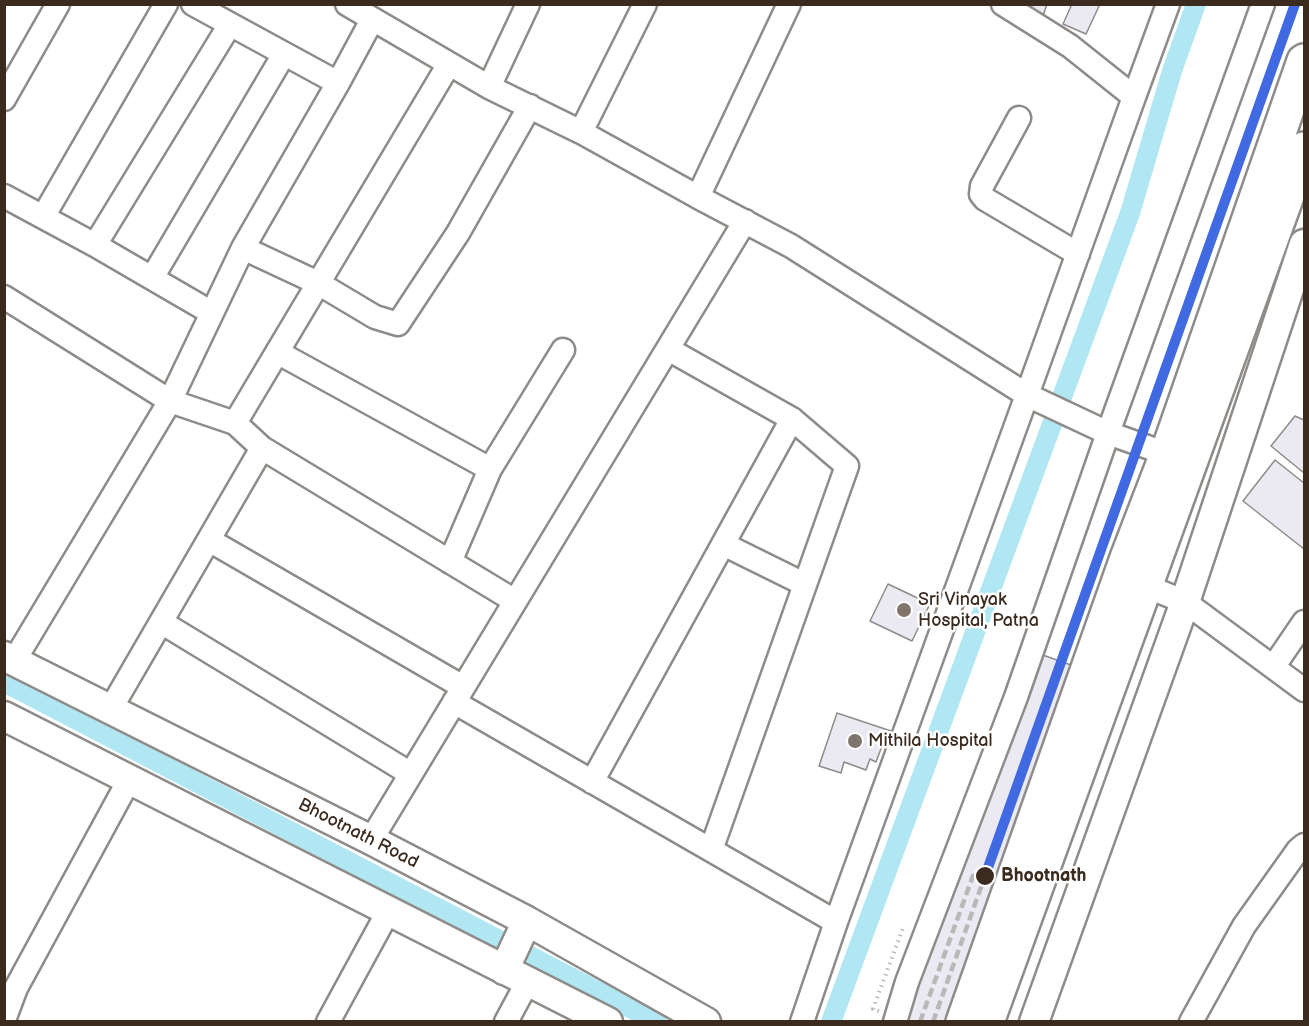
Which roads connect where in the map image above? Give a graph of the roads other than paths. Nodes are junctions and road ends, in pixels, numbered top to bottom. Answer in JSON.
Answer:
{"nodes":[{"id":1,"x":58,"y":4,"type":"edge"},
{"id":2,"x":166,"y":4,"type":"edge"},
{"id":3,"x":193,"y":4,"type":"edge"},
{"id":4,"x":347,"y":4,"type":"edge"},
{"id":5,"x":528,"y":4,"type":"edge"},
{"id":6,"x":645,"y":4,"type":"edge"},
{"id":7,"x":789,"y":4,"type":"edge"},
{"id":8,"x":1003,"y":4,"type":"edge"},
{"id":9,"x":1168,"y":4,"type":"edge"},
{"id":10,"x":1263,"y":4,"type":"edge"},
{"id":11,"x":372,"y":20,"type":"junction"},
{"id":12,"x":229,"y":26,"type":"junction"},
{"id":13,"x":284,"y":54,"type":"junction"},
{"id":14,"x":1305,"y":61,"type":"edge"},
{"id":15,"x":449,"y":64,"type":"junction"},
{"id":16,"x":338,"y":83,"type":"junction"},
{"id":17,"x":489,"y":87,"type":"junction"},
{"id":18,"x":1134,"y":97,"type":"junction"},
{"id":19,"x":4,"y":99,"type":"edge"},
{"id":20,"x":530,"y":106,"type":"junction"},
{"id":21,"x":1019,"y":118,"type":"dead end"},
{"id":22,"x":581,"y":132,"type":"junction"},
{"id":23,"x":1305,"y":149,"type":"edge"},
{"id":24,"x":1298,"y":177,"type":"edge"},
{"id":25,"x":4,"y":196,"type":"edge"},
{"id":26,"x":698,"y":197,"type":"junction"},
{"id":27,"x":43,"y":217,"type":"junction"},
{"id":28,"x":746,"y":221,"type":"junction"},
{"id":29,"x":1305,"y":244,"type":"edge"},
{"id":30,"x":94,"y":245,"type":"junction"},
{"id":31,"x":243,"y":248,"type":"junction"},
{"id":32,"x":1078,"y":254,"type":"junction"},
{"id":33,"x":152,"y":278,"type":"junction"},
{"id":34,"x":318,"y":284,"type":"junction"},
{"id":35,"x":4,"y":297,"type":"edge"},
{"id":36,"x":212,"y":313,"type":"junction"},
{"id":37,"x":668,"y":349,"type":"junction"},
{"id":38,"x":563,"y":350,"type":"dead end"},
{"id":39,"x":278,"y":352,"type":"junction"},
{"id":40,"x":1031,"y":397,"type":"junction"},
{"id":41,"x":170,"y":401,"type":"junction"},
{"id":42,"x":792,"y":419,"type":"junction"},
{"id":43,"x":235,"y":423,"type":"junction"},
{"id":44,"x":1108,"y":434,"type":"junction"},
{"id":45,"x":262,"y":448,"type":"junction"},
{"id":46,"x":1167,"y":454,"type":"junction"},
{"id":47,"x":490,"y":469,"type":"junction"},
{"id":48,"x":209,"y":540,"type":"junction"},
{"id":49,"x":723,"y":544,"type":"junction"},
{"id":50,"x":450,"y":562,"type":"junction"},
{"id":51,"x":804,"y":584,"type":"junction"},
{"id":52,"x":1146,"y":586,"type":"junction"},
{"id":53,"x":515,"y":601,"type":"junction"},
{"id":54,"x":1185,"y":602,"type":"junction"},
{"id":55,"x":161,"y":622,"type":"junction"},
{"id":56,"x":1305,"y":622,"type":"edge"},
{"id":57,"x":9,"y":659,"type":"edge"},
{"id":58,"x":1274,"y":666,"type":"junction"},
{"id":59,"x":1305,"y":690,"type":"edge"},
{"id":60,"x":459,"y":695,"type":"junction"},
{"id":61,"x":110,"y":710,"type":"junction"},
{"id":62,"x":4,"y":716,"type":"edge"},
{"id":63,"x":411,"y":774,"type":"junction"},
{"id":64,"x":129,"y":780,"type":"junction"},
{"id":65,"x":592,"y":782,"type":"junction"},
{"id":66,"x":371,"y":840,"type":"junction"},
{"id":67,"x":1305,"y":845,"type":"edge"},
{"id":68,"x":711,"y":850,"type":"junction"},
{"id":69,"x":388,"y":910,"type":"junction"},
{"id":70,"x":836,"y":922,"type":"junction"},
{"id":71,"x":524,"y":926,"type":"junction"},
{"id":72,"x":513,"y":971,"type":"junction"},
{"id":73,"x":10,"y":985,"type":"edge"},
{"id":74,"x":4,"y":1020,"type":"edge"},
{"id":75,"x":328,"y":1022,"type":"edge"},
{"id":76,"x":506,"y":1022,"type":"edge"},
{"id":77,"x":608,"y":1022,"type":"edge"},
{"id":78,"x":706,"y":1022,"type":"edge"},
{"id":79,"x":802,"y":1022,"type":"edge"},
{"id":80,"x":895,"y":1022,"type":"edge"},
{"id":81,"x":963,"y":1022,"type":"edge"},
{"id":82,"x":987,"y":1022,"type":"edge"},
{"id":83,"x":1034,"y":1022,"type":"edge"},
{"id":84,"x":1191,"y":1022,"type":"edge"}],
"edges":[{"from":1,"to":19,"type":"street"},
{"from":2,"to":27,"type":"street"},
{"from":3,"to":12,"type":"street"},
{"from":4,"to":11,"type":"street"},
{"from":5,"to":17,"type":"street"},
{"from":6,"to":22,"type":"street"},
{"from":7,"to":26,"type":"street"},
{"from":8,"to":18,"type":"street"},
{"from":9,"to":18,"type":"street"},
{"from":10,"to":44,"type":"street"},
{"from":11,"to":15,"type":"street"},
{"from":11,"to":16,"type":"street"},
{"from":12,"to":13,"type":"street"},
{"from":12,"to":30,"type":"street"},
{"from":13,"to":16,"type":"street"},
{"from":13,"to":33,"type":"street"},
{"from":14,"to":46,"type":"highway"},
{"from":15,"to":17,"type":"street"},
{"from":15,"to":34,"type":"street"},
{"from":16,"to":31,"type":"street"},
{"from":17,"to":20,"type":"street"},
{"from":18,"to":32,"type":"street"},
{"from":20,"to":22,"type":"street"},
{"from":20,"to":34,"type":"street"},
{"from":21,"to":32,"type":"street"},
{"from":22,"to":26,"type":"street"},
{"from":23,"to":24,"type":"highway"},
{"from":24,"to":52,"type":"highway"},
{"from":25,"to":27,"type":"street"},
{"from":26,"to":28,"type":"street"},
{"from":27,"to":30,"type":"street"},
{"from":28,"to":37,"type":"street"},
{"from":28,"to":40,"type":"street"},
{"from":29,"to":54,"type":"street"},
{"from":30,"to":33,"type":"street"},
{"from":31,"to":34,"type":"street"},
{"from":31,"to":36,"type":"street"},
{"from":32,"to":40,"type":"street"},
{"from":33,"to":36,"type":"street"},
{"from":34,"to":39,"type":"street"},
{"from":35,"to":41,"type":"street"},
{"from":36,"to":41,"type":"street"},
{"from":37,"to":42,"type":"street"},
{"from":37,"to":53,"type":"street"},
{"from":38,"to":47,"type":"street"},
{"from":39,"to":43,"type":"street"},
{"from":39,"to":47,"type":"street"},
{"from":40,"to":44,"type":"street"},
{"from":40,"to":70,"type":"street"},
{"from":41,"to":43,"type":"street"},
{"from":41,"to":57,"type":"street"},
{"from":42,"to":49,"type":"street"},
{"from":42,"to":51,"type":"street"},
{"from":43,"to":45,"type":"street"},
{"from":44,"to":46,"type":"street"},
{"from":44,"to":80,"type":"street"},
{"from":45,"to":48,"type":"street"},
{"from":45,"to":50,"type":"street"},
{"from":46,"to":81,"type":"highway"},
{"from":47,"to":50,"type":"street"},
{"from":48,"to":55,"type":"street"},
{"from":48,"to":60,"type":"street"},
{"from":49,"to":51,"type":"street"},
{"from":49,"to":65,"type":"street"},
{"from":50,"to":53,"type":"street"},
{"from":51,"to":68,"type":"street"},
{"from":52,"to":54,"type":"street"},
{"from":52,"to":82,"type":"highway"},
{"from":53,"to":60,"type":"street"},
{"from":54,"to":58,"type":"street"},
{"from":54,"to":83,"type":"street"},
{"from":55,"to":61,"type":"street"},
{"from":55,"to":63,"type":"street"},
{"from":56,"to":58,"type":"street"},
{"from":57,"to":61,"type":"street","name":"Bhootnath Road"},
{"from":58,"to":59,"type":"street"},
{"from":60,"to":63,"type":"street"},
{"from":60,"to":65,"type":"street"},
{"from":61,"to":66,"type":"street","name":"Bhootnath Road"},
{"from":62,"to":64,"type":"street"},
{"from":63,"to":66,"type":"street"},
{"from":64,"to":69,"type":"street"},
{"from":64,"to":73,"type":"street"},
{"from":65,"to":68,"type":"street"},
{"from":66,"to":71,"type":"street","name":"Bhootnath Road"},
{"from":67,"to":84,"type":"street"},
{"from":68,"to":70,"type":"street"},
{"from":69,"to":72,"type":"street"},
{"from":69,"to":75,"type":"street"},
{"from":70,"to":79,"type":"street"},
{"from":71,"to":72,"type":"street"},
{"from":71,"to":78,"type":"street","name":"Bhootnath Road"},
{"from":72,"to":76,"type":"street"},
{"from":72,"to":77,"type":"street"},
{"from":73,"to":74,"type":"street"}]}
